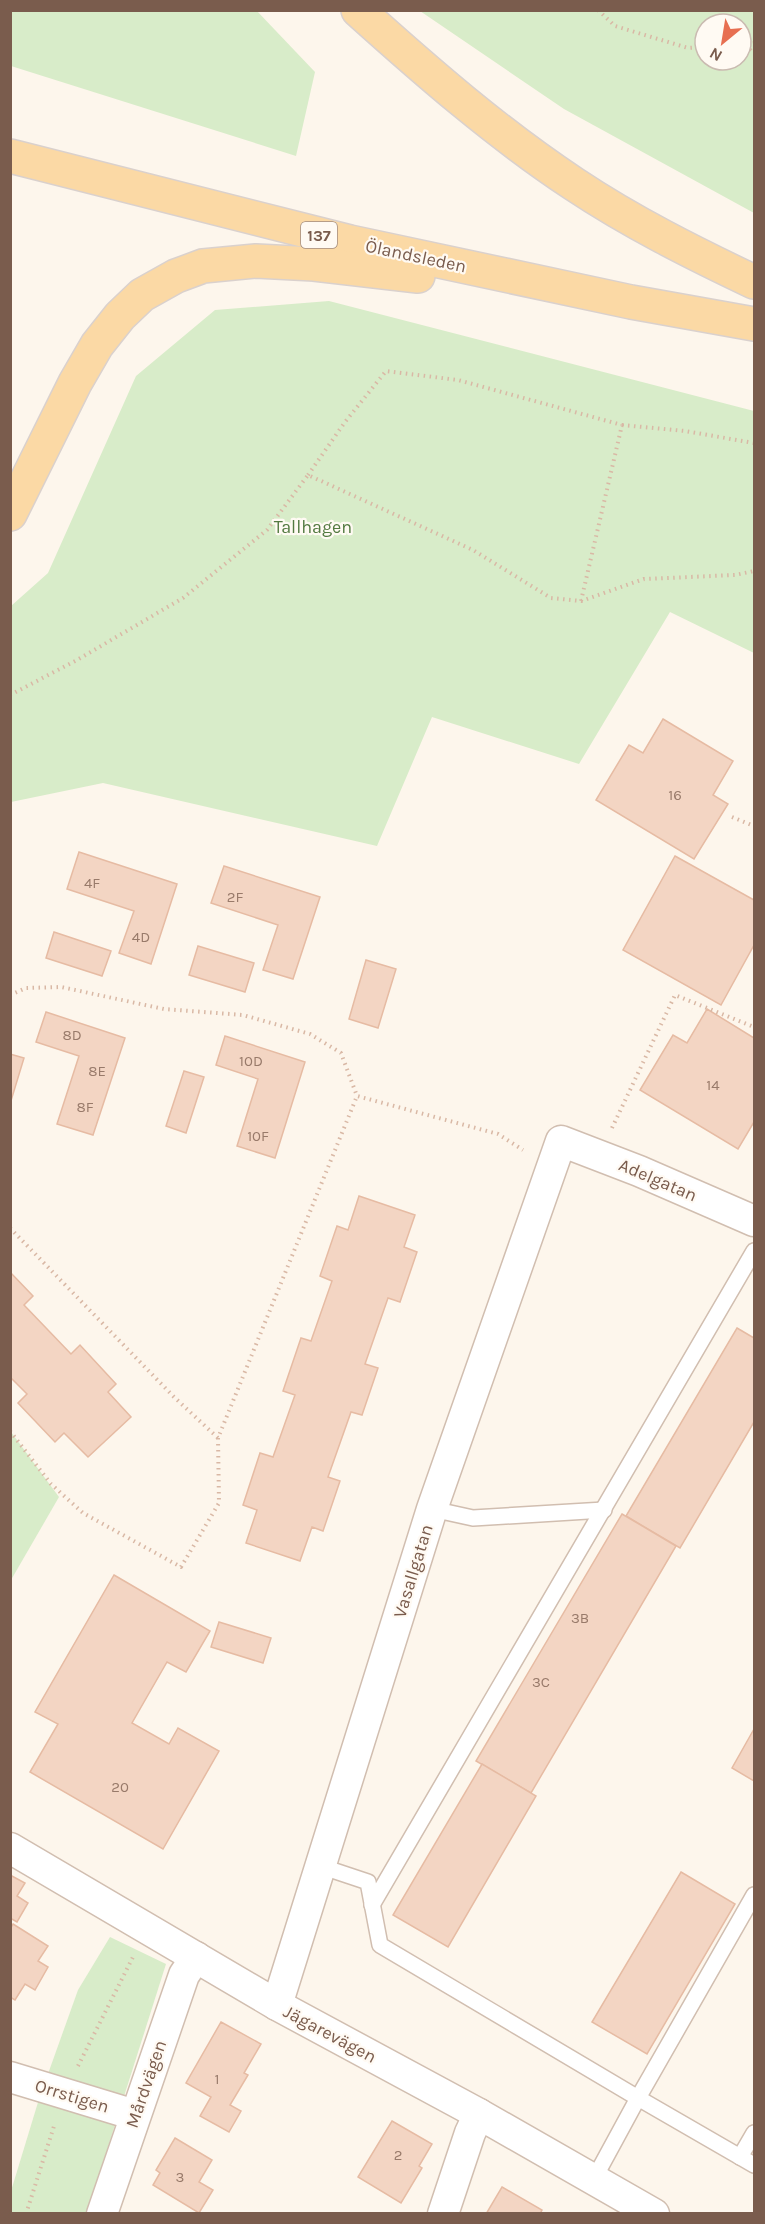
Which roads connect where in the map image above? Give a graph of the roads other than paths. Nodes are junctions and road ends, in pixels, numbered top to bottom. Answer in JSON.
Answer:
{"nodes":[{"id":1,"x":358,"y":10,"type":"edge"},
{"id":2,"x":10,"y":156,"type":"edge"},
{"id":3,"x":754,"y":282,"type":"edge"},
{"id":4,"x":631,"y":302,"type":"junction"},
{"id":5,"x":754,"y":324,"type":"edge"},
{"id":6,"x":10,"y":514,"type":"edge"},
{"id":7,"x":561,"y":1141,"type":"joint"},
{"id":8,"x":754,"y":1221,"type":"edge"},
{"id":9,"x":754,"y":1251,"type":"edge"},
{"id":10,"x":432,"y":1509,"type":"junction"},
{"id":11,"x":604,"y":1510,"type":"junction"},
{"id":12,"x":10,"y":1848,"type":"edge"},
{"id":13,"x":320,"y":1866,"type":"junction"},
{"id":14,"x":754,"y":1895,"type":"edge"},
{"id":15,"x":372,"y":1905,"type":"junction"},
{"id":16,"x":196,"y":1957,"type":"junction"},
{"id":17,"x":277,"y":2005,"type":"junction"},
{"id":18,"x":10,"y":2077,"type":"edge"},
{"id":19,"x":638,"y":2098,"type":"junction"},
{"id":20,"x":479,"y":2114,"type":"junction"},
{"id":21,"x":135,"y":2115,"type":"junction"},
{"id":22,"x":754,"y":2133,"type":"edge"},
{"id":23,"x":741,"y":2157,"type":"junction"},
{"id":24,"x":754,"y":2165,"type":"edge"},
{"id":25,"x":594,"y":2179,"type":"junction"},
{"id":26,"x":102,"y":2214,"type":"edge"},
{"id":27,"x":443,"y":2214,"type":"edge"},
{"id":28,"x":654,"y":2214,"type":"edge"}],
"edges":[{"from":1,"to":3,"type":"main road"},
{"from":2,"to":4,"type":"main road","name":"Ölandsleden","number":"137"},
{"from":4,"to":5,"type":"main road","name":"Ölandsleden","number":"137"},
{"from":4,"to":6,"type":"main road"},
{"from":7,"to":8,"type":"street","name":"Adelgatan"},
{"from":7,"to":10,"type":"street","name":"Vasallgatan"},
{"from":9,"to":11,"type":"lane"},
{"from":10,"to":11,"type":"lane"},
{"from":10,"to":13,"type":"street","name":"Vasallgatan"},
{"from":11,"to":15,"type":"lane"},
{"from":12,"to":16,"type":"street","name":"Jägarevägen"},
{"from":13,"to":15,"type":"lane"},
{"from":13,"to":17,"type":"street","name":"Vasallgatan"},
{"from":14,"to":19,"type":"lane"},
{"from":15,"to":19,"type":"lane"},
{"from":16,"to":17,"type":"street","name":"Jägarevägen"},
{"from":16,"to":21,"type":"street","name":"Mårdvägen"},
{"from":17,"to":20,"type":"street","name":"Jägarevägen"},
{"from":18,"to":21,"type":"street","name":"Orrstigen"},
{"from":19,"to":23,"type":"lane"},
{"from":19,"to":25,"type":"lane"},
{"from":20,"to":25,"type":"street","name":"Jägarevägen"},
{"from":20,"to":27,"type":"street"},
{"from":21,"to":26,"type":"street","name":"Mårdvägen"},
{"from":22,"to":23,"type":"lane"},
{"from":23,"to":24,"type":"lane"},
{"from":25,"to":28,"type":"street","name":"Jägarevägen"}]}
